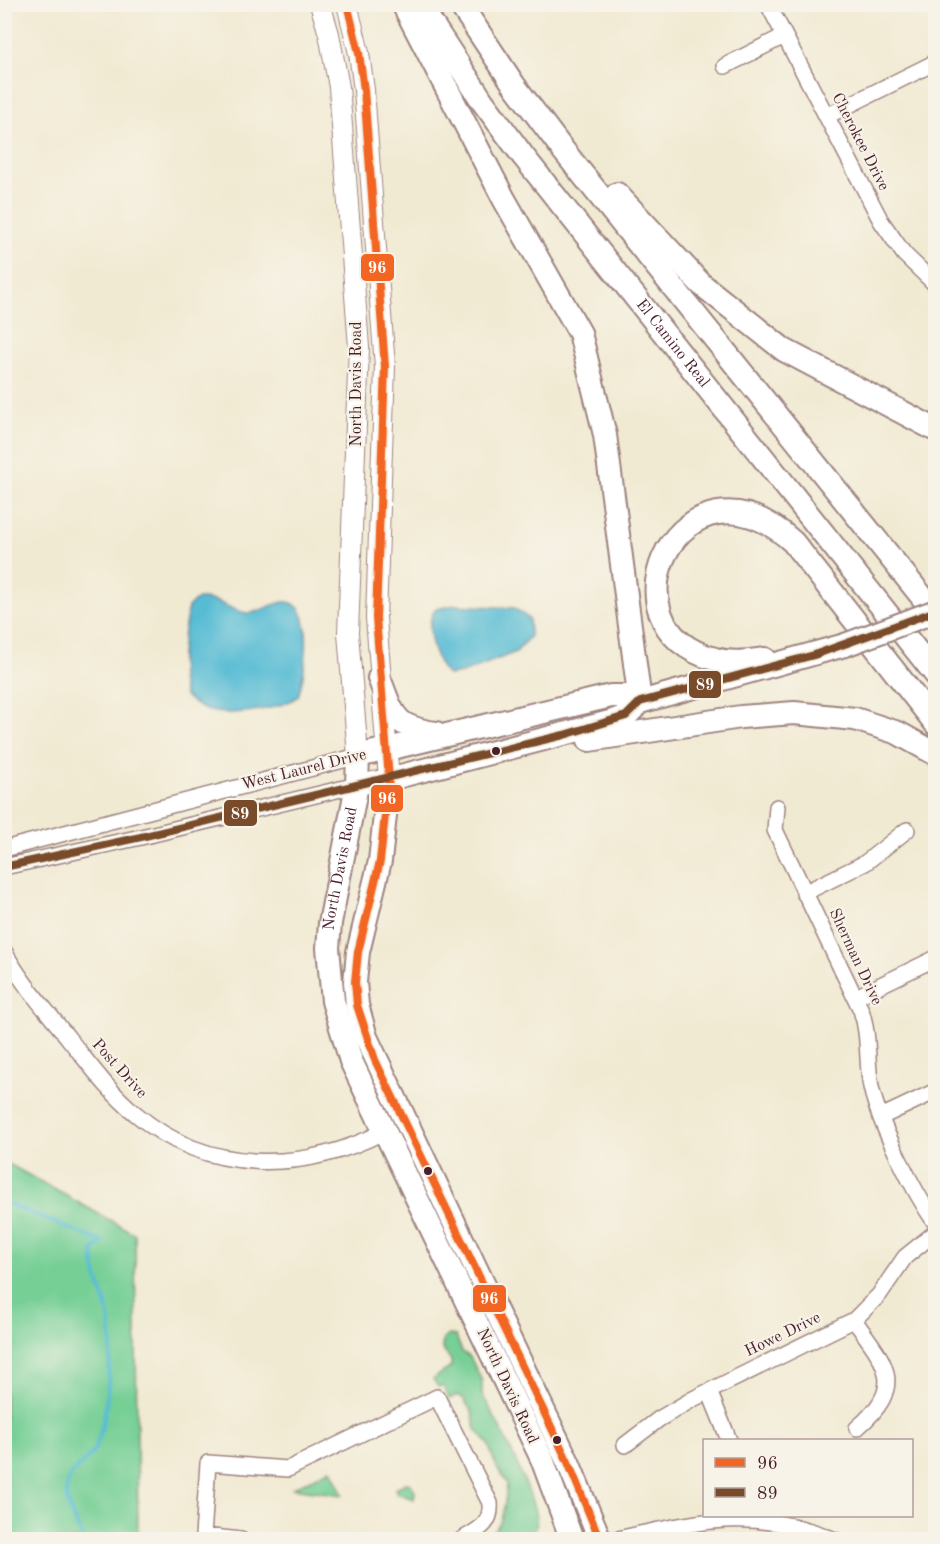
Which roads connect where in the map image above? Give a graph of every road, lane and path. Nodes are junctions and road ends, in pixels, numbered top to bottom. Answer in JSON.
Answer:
{"nodes":[{"id":1,"x":320,"y":4,"type":"edge"},
{"id":2,"x":347,"y":4,"type":"edge"},
{"id":3,"x":403,"y":4,"type":"edge"},
{"id":4,"x":419,"y":4,"type":"edge"},
{"id":5,"x":460,"y":4,"type":"edge"},
{"id":6,"x":768,"y":4,"type":"edge"},
{"id":7,"x":784,"y":36,"type":"junction"},
{"id":8,"x":936,"y":62,"type":"edge"},
{"id":9,"x":725,"y":66,"type":"dead end"},
{"id":10,"x":827,"y":116,"type":"junction"},
{"id":11,"x":563,"y":150,"type":"junction"},
{"id":12,"x":936,"y":285,"type":"edge"},
{"id":13,"x":936,"y":430,"type":"edge"},
{"id":14,"x":936,"y":611,"type":"edge"},
{"id":15,"x":814,"y":655,"type":"junction"},
{"id":16,"x":936,"y":675,"type":"edge"},
{"id":17,"x":379,"y":678,"type":"junction"},
{"id":18,"x":640,"y":702,"type":"junction"},
{"id":19,"x":936,"y":724,"type":"edge"},
{"id":20,"x":446,"y":735,"type":"junction"},
{"id":21,"x":384,"y":750,"type":"junction"},
{"id":22,"x":501,"y":752,"type":"junction"},
{"id":23,"x":936,"y":753,"type":"edge"},
{"id":24,"x":358,"y":756,"type":"junction"},
{"id":25,"x":389,"y":779,"type":"junction"},
{"id":26,"x":357,"y":785,"type":"junction"},
{"id":27,"x":777,"y":807,"type":"dead end"},
{"id":28,"x":907,"y":830,"type":"dead end"},
{"id":29,"x":4,"y":849,"type":"edge"},
{"id":30,"x":4,"y":867,"type":"edge"},
{"id":31,"x":804,"y":892,"type":"junction"},
{"id":32,"x":4,"y":951,"type":"edge"},
{"id":33,"x":936,"y":958,"type":"edge"},
{"id":34,"x":856,"y":997,"type":"junction"},
{"id":35,"x":936,"y":1091,"type":"edge"},
{"id":36,"x":881,"y":1117,"type":"junction"},
{"id":37,"x":384,"y":1132,"type":"junction"},
{"id":38,"x":936,"y":1224,"type":"edge"},
{"id":39,"x":936,"y":1232,"type":"edge"},
{"id":40,"x":854,"y":1320,"type":"junction"},
{"id":41,"x":709,"y":1391,"type":"junction"},
{"id":42,"x":857,"y":1428,"type":"dead end"},
{"id":43,"x":729,"y":1439,"type":"edge"},
{"id":44,"x":625,"y":1445,"type":"dead end"},
{"id":45,"x":733,"y":1517,"type":"edge"},
{"id":46,"x":241,"y":1539,"type":"edge"},
{"id":47,"x":461,"y":1539,"type":"edge"},
{"id":48,"x":572,"y":1539,"type":"edge"},
{"id":49,"x":600,"y":1539,"type":"edge"},
{"id":50,"x":613,"y":1539,"type":"edge"},
{"id":51,"x":835,"y":1539,"type":"edge"}],
"edges":[{"from":1,"to":24,"type":"main road","name":"North Davis Road"},
{"from":2,"to":17,"type":"main road","name":"North Davis Road"},
{"from":3,"to":18,"type":"highway"},
{"from":4,"to":16,"type":"highway","name":"El Camino Real"},
{"from":5,"to":11,"type":"highway"},
{"from":6,"to":7,"type":"street","name":"Cherokee Drive"},
{"from":7,"to":9,"type":"street"},
{"from":7,"to":10,"type":"street","name":"Cherokee Drive"},
{"from":8,"to":10,"type":"street"},
{"from":10,"to":12,"type":"street","name":"Cherokee Drive"},
{"from":11,"to":13,"type":"highway"},
{"from":11,"to":14,"type":"highway"},
{"from":14,"to":15,"type":"highway","name":"West Laurel Drive","bridge":true},
{"from":15,"to":18,"type":"highway","name":"West Laurel Drive"},
{"from":15,"to":19,"type":"highway"},
{"from":17,"to":20,"type":"highway"},
{"from":17,"to":21,"type":"main road","name":"North Davis Road"},
{"from":18,"to":20,"type":"highway","name":"West Laurel Drive"},
{"from":18,"to":22,"type":"highway","name":"West Laurel Drive"},
{"from":20,"to":21,"type":"highway","name":"West Laurel Drive"},
{"from":21,"to":24,"type":"highway","name":"West Laurel Drive"},
{"from":21,"to":25,"type":"main road","name":"North Davis Road"},
{"from":22,"to":23,"type":"highway"},
{"from":22,"to":25,"type":"highway","name":"West Laurel Drive"},
{"from":24,"to":26,"type":"highway","name":"North Davis Road"},
{"from":24,"to":29,"type":"street","name":"West Laurel Drive"},
{"from":25,"to":26,"type":"main road","name":"West Laurel Drive"},
{"from":25,"to":49,"type":"highway","name":"North Davis Road"},
{"from":26,"to":30,"type":"street","name":"West Laurel Drive"},
{"from":26,"to":37,"type":"highway","name":"North Davis Road"},
{"from":27,"to":31,"type":"street","name":"Sherman Drive"},
{"from":28,"to":31,"type":"street"},
{"from":31,"to":34,"type":"street","name":"Sherman Drive"},
{"from":32,"to":37,"type":"street","name":"Post Drive"},
{"from":33,"to":34,"type":"street"},
{"from":34,"to":36,"type":"street","name":"Sherman Drive"},
{"from":35,"to":36,"type":"street"},
{"from":36,"to":38,"type":"street","name":"Sherman Drive"},
{"from":37,"to":48,"type":"highway","name":"North Davis Road"},
{"from":39,"to":40,"type":"street","name":"Howe Drive"},
{"from":40,"to":41,"type":"street","name":"Howe Drive"},
{"from":40,"to":42,"type":"street"},
{"from":41,"to":43,"type":"street"},
{"from":41,"to":44,"type":"street","name":"Howe Drive"},
{"from":45,"to":50,"type":"street"},
{"from":45,"to":51,"type":"street"},
{"from":46,"to":47,"type":"street"}]}
